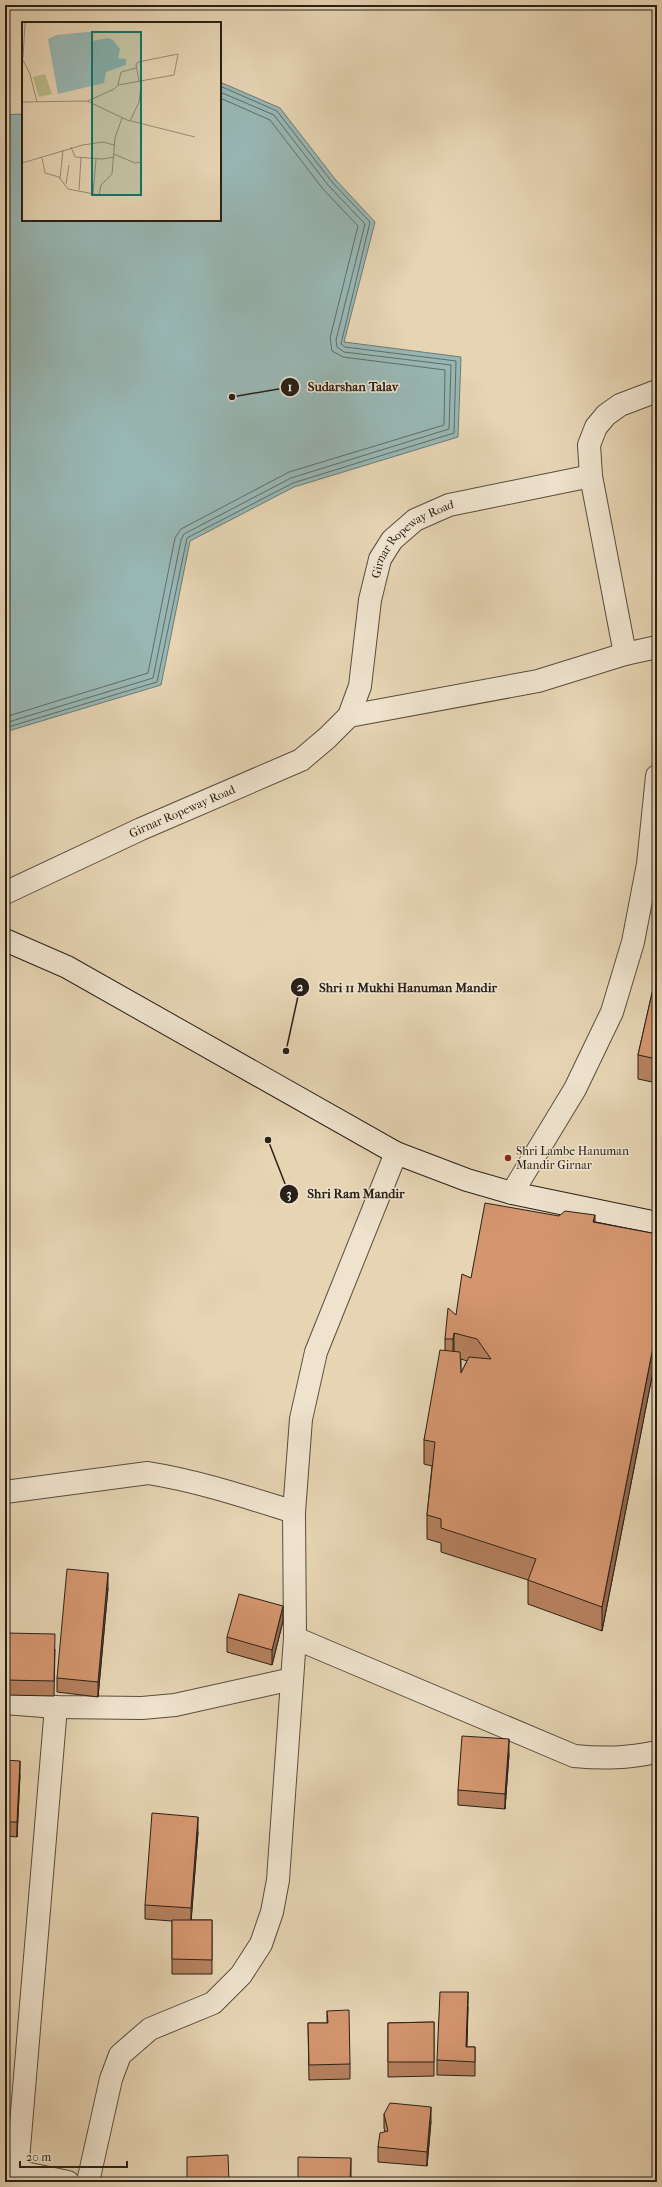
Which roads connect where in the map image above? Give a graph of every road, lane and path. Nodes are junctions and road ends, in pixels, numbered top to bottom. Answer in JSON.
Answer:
{"nodes":[{"id":1,"x":657,"y":390,"type":"edge"},
{"id":2,"x":591,"y":476,"type":"junction"},
{"id":3,"x":657,"y":647,"type":"edge"},
{"id":4,"x":624,"y":654,"type":"junction"},
{"id":5,"x":349,"y":716,"type":"junction"},
{"id":6,"x":657,"y":776,"type":"edge"},
{"id":7,"x":5,"y":893,"type":"edge"},
{"id":8,"x":5,"y":940,"type":"edge"},
{"id":9,"x":396,"y":1153,"type":"junction"},
{"id":10,"x":512,"y":1192,"type":"junction"},
{"id":11,"x":657,"y":1223,"type":"edge"},
{"id":12,"x":5,"y":1492,"type":"edge"},
{"id":13,"x":294,"y":1512,"type":"junction"},
{"id":14,"x":295,"y":1638,"type":"junction"},
{"id":15,"x":292,"y":1679,"type":"junction"},
{"id":16,"x":5,"y":1703,"type":"edge"},
{"id":17,"x":56,"y":1707,"type":"junction"},
{"id":18,"x":657,"y":1752,"type":"edge"},
{"id":19,"x":11,"y":2171,"type":"edge"},
{"id":20,"x":68,"y":2182,"type":"edge"},
{"id":21,"x":88,"y":2182,"type":"edge"}],
"edges":[{"from":1,"to":2,"type":"street"},
{"from":2,"to":4,"type":"street"},
{"from":2,"to":5,"type":"street","name":"Girnar Ropeway Road"},
{"from":3,"to":4,"type":"street"},
{"from":4,"to":5,"type":"street"},
{"from":5,"to":7,"type":"street","name":"Girnar Ropeway Road"},
{"from":6,"to":10,"type":"street"},
{"from":8,"to":9,"type":"street"},
{"from":9,"to":10,"type":"street"},
{"from":9,"to":13,"type":"street"},
{"from":10,"to":11,"type":"street"},
{"from":12,"to":13,"type":"street"},
{"from":13,"to":14,"type":"street"},
{"from":14,"to":15,"type":"street"},
{"from":14,"to":18,"type":"street"},
{"from":15,"to":17,"type":"street"},
{"from":15,"to":21,"type":"street"},
{"from":16,"to":17,"type":"street"},
{"from":17,"to":19,"type":"street"},
{"from":19,"to":20,"type":"street"}]}
